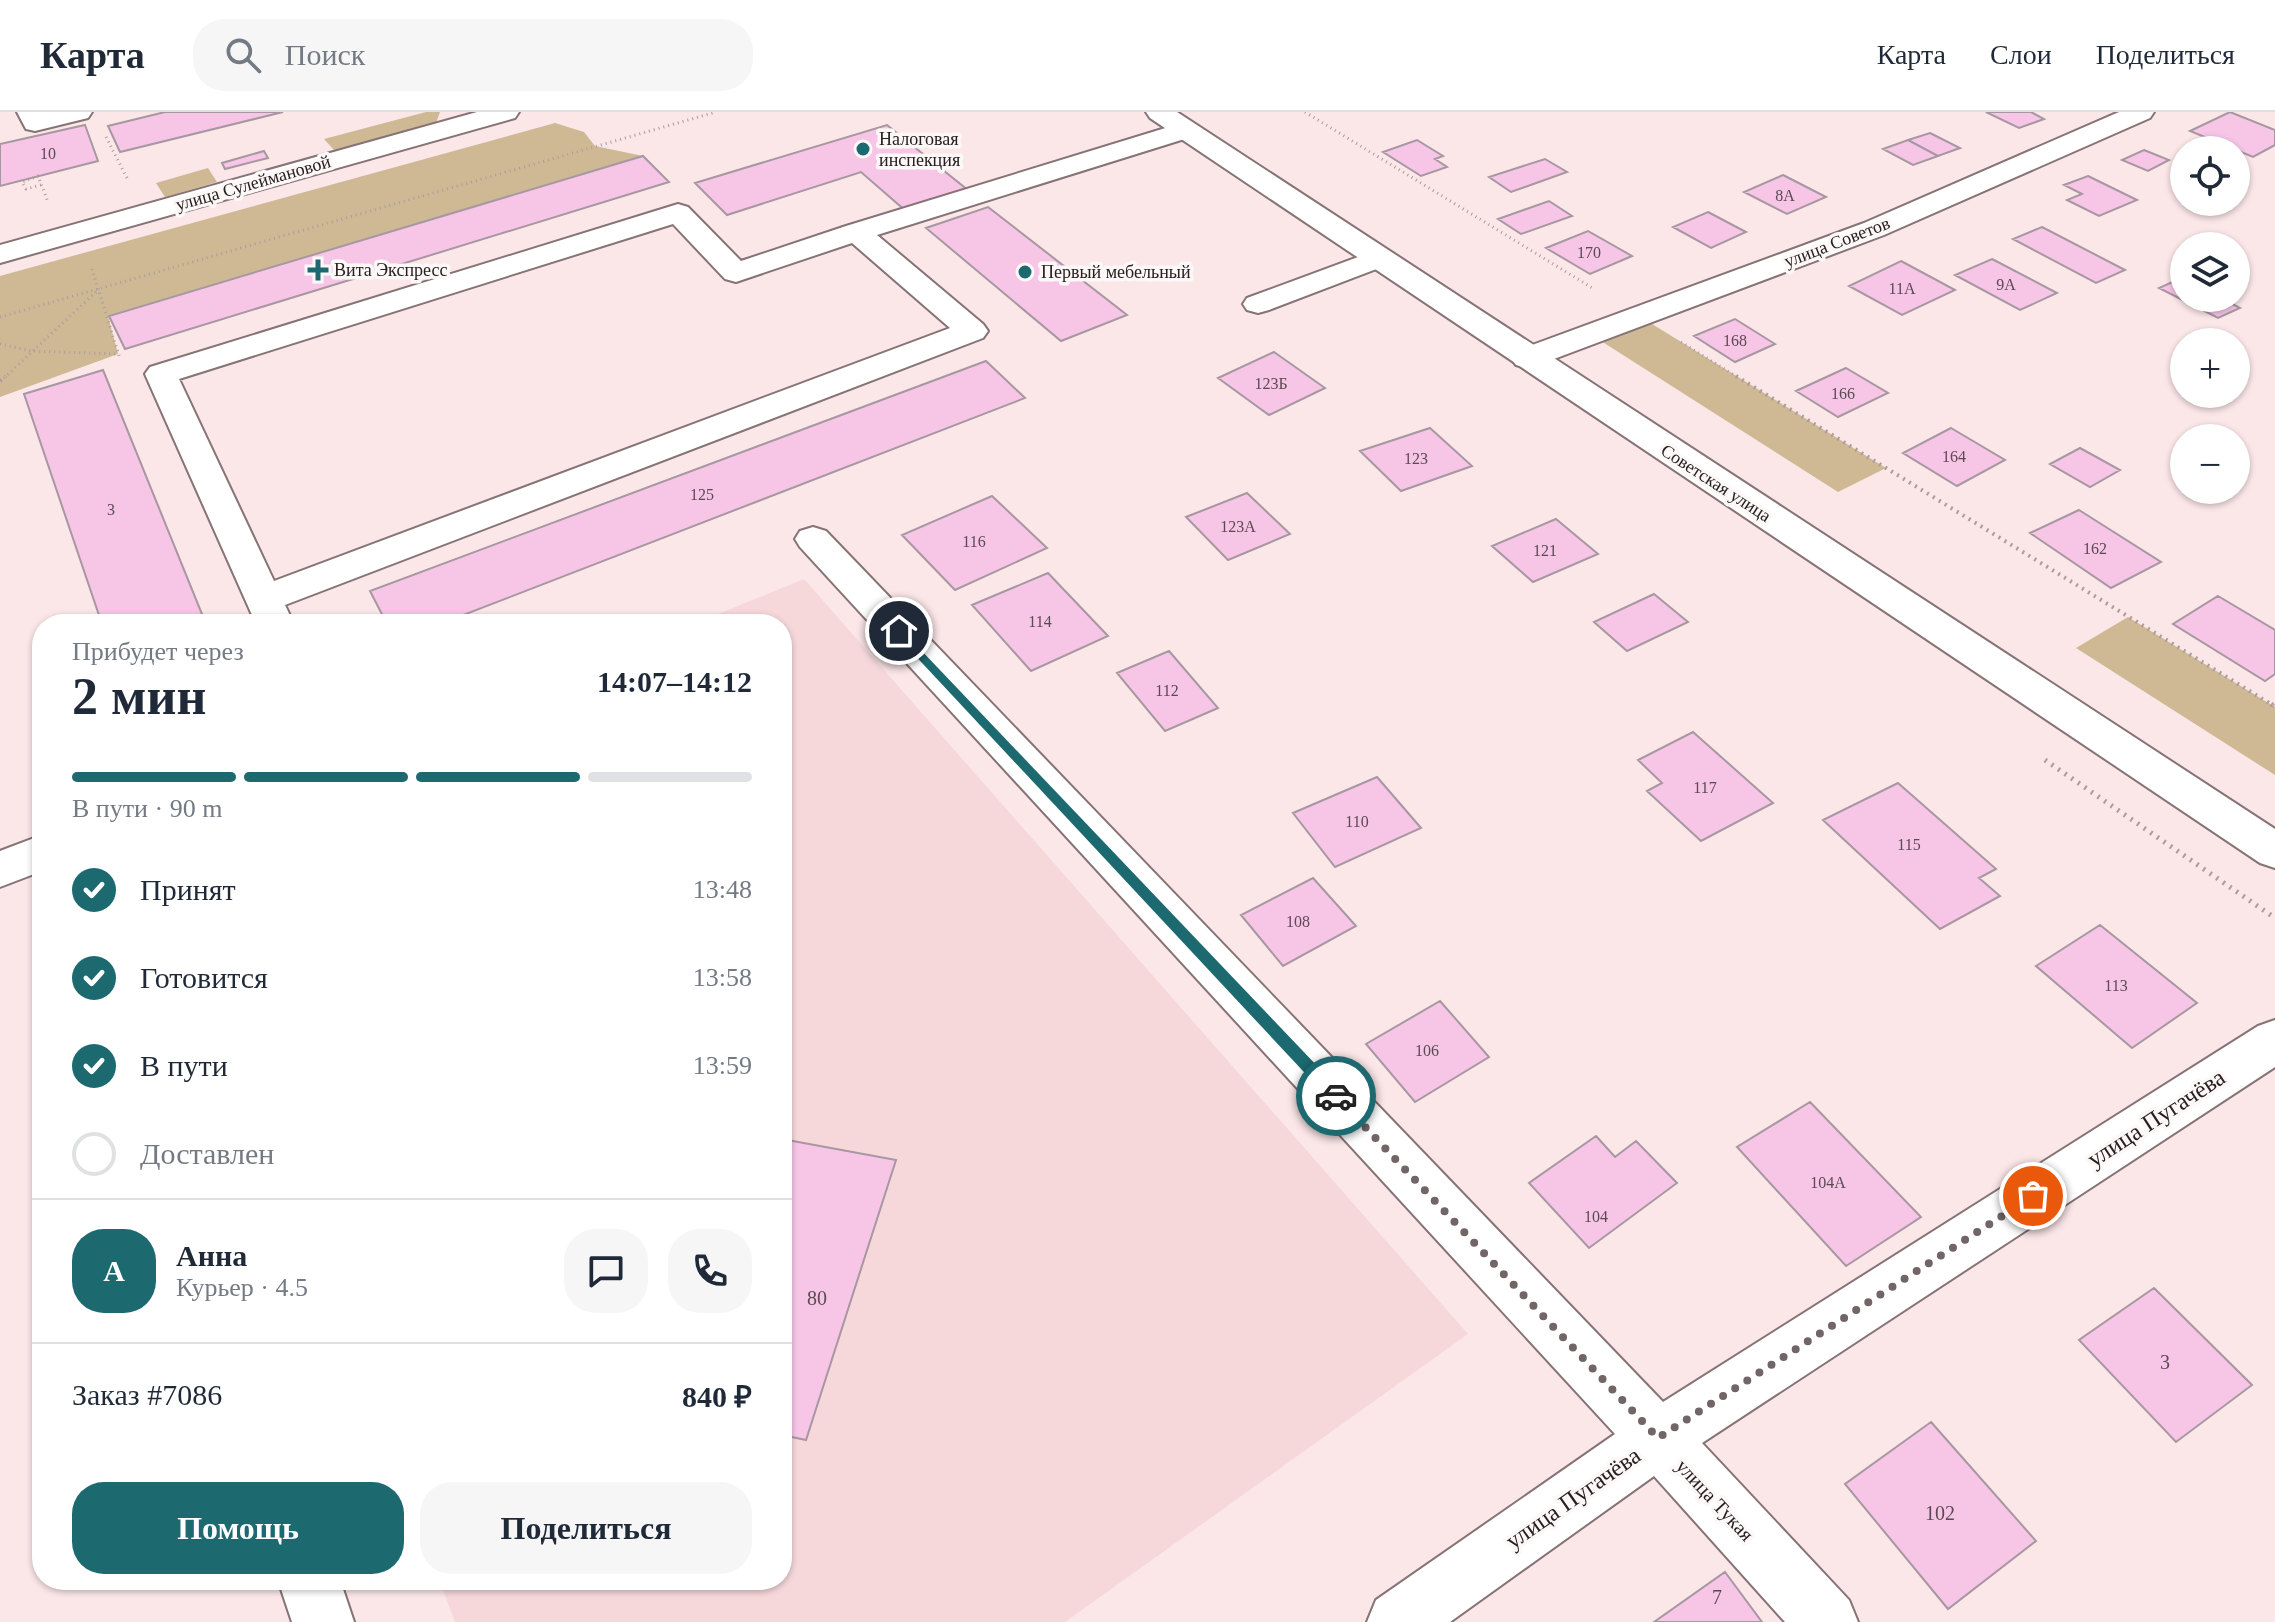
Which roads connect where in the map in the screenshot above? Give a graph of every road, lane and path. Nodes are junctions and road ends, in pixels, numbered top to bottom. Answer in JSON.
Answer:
{"nodes":[{"id":1,"x":30,"y":112,"type":"edge"},
{"id":2,"x":506,"y":112,"type":"edge"},
{"id":3,"x":716,"y":112,"type":"edge"},
{"id":4,"x":1305,"y":112,"type":"edge"},
{"id":5,"x":2141,"y":112,"type":"edge"},
{"id":6,"x":89,"y":118,"type":"edge"},
{"id":7,"x":461,"y":118,"type":"edge"},
{"id":8,"x":1172,"y":121,"type":"edge"},
{"id":9,"x":133,"y":189,"type":"dead end"},
{"id":10,"x":856,"y":232,"type":"junction"},
{"id":11,"x":0,"y":254,"type":"edge"},
{"id":12,"x":1377,"y":259,"type":"junction"},
{"id":13,"x":100,"y":288,"type":"junction"},
{"id":14,"x":1258,"y":304,"type":"dead end"},
{"id":15,"x":1639,"y":316,"type":"junction"},
{"id":16,"x":0,"y":317,"type":"edge"},
{"id":17,"x":0,"y":344,"type":"edge"},
{"id":18,"x":32,"y":351,"type":"junction"},
{"id":19,"x":118,"y":354,"type":"junction"},
{"id":20,"x":1527,"y":358,"type":"junction"},
{"id":21,"x":161,"y":374,"type":"junction"},
{"id":22,"x":0,"y":381,"type":"edge"},
{"id":23,"x":813,"y":539,"type":"dead end"},
{"id":24,"x":269,"y":611,"type":"edge"},
{"id":25,"x":2275,"y":707,"type":"edge"},
{"id":26,"x":2275,"y":851,"type":"edge"},
{"id":27,"x":32,"y":856,"type":"edge"},
{"id":28,"x":0,"y":870,"type":"edge"},
{"id":29,"x":2275,"y":1041,"type":"edge"},
{"id":30,"x":1658,"y":1438,"type":"junction"},
{"id":31,"x":312,"y":1590,"type":"edge"},
{"id":32,"x":323,"y":1622,"type":"edge"},
{"id":33,"x":1398,"y":1622,"type":"edge"},
{"id":34,"x":1827,"y":1622,"type":"edge"}],
"edges":[{"from":1,"to":6,"type":"street"},
{"from":2,"to":7,"type":"street","name":"улица Сулеймановой"},
{"from":3,"to":13,"type":"path"},
{"from":4,"to":15,"type":"path"},
{"from":5,"to":15,"type":"street","name":"улица Советов"},
{"from":6,"to":9,"type":"path"},
{"from":7,"to":11,"type":"street","name":"улица Сулеймановой"},
{"from":8,"to":10,"type":"street"},
{"from":8,"to":12,"type":"street","name":"Советская улица"},
{"from":10,"to":21,"type":"street"},
{"from":10,"to":24,"type":"street"},
{"from":12,"to":14,"type":"street"},
{"from":12,"to":20,"type":"street","name":"Советская улица"},
{"from":13,"to":16,"type":"path"},
{"from":13,"to":18,"type":"path"},
{"from":13,"to":19,"type":"path"},
{"from":15,"to":20,"type":"street","name":"улица Советов"},
{"from":15,"to":25,"type":"path"},
{"from":17,"to":18,"type":"path"},
{"from":18,"to":19,"type":"path"},
{"from":18,"to":22,"type":"path"},
{"from":19,"to":21,"type":"path"},
{"from":20,"to":26,"type":"street","name":"Советская улица"},
{"from":21,"to":24,"type":"street"},
{"from":23,"to":30,"type":"street","name":"улица Тукая"},
{"from":27,"to":28,"type":"street"},
{"from":29,"to":30,"type":"street","name":"улица Пугачёва"},
{"from":30,"to":33,"type":"street","name":"улица Пугачёва"},
{"from":30,"to":34,"type":"street","name":"улица Тукая"},
{"from":31,"to":32,"type":"street"}]}
